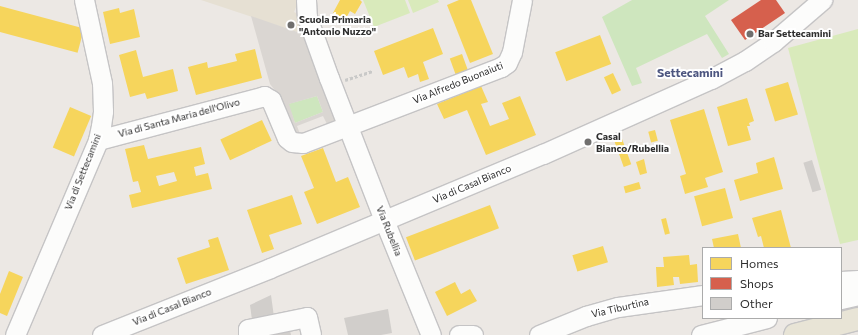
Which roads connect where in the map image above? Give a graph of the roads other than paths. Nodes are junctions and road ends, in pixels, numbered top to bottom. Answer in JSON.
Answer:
{"nodes":[{"id":1,"x":84,"y":0,"type":"edge"},
{"id":2,"x":306,"y":0,"type":"edge"},
{"id":3,"x":522,"y":0,"type":"edge"},
{"id":4,"x":822,"y":0,"type":"edge"},
{"id":5,"x":260,"y":96,"type":"joint"},
{"id":6,"x":348,"y":126,"type":"junction"},
{"id":7,"x":98,"y":140,"type":"junction"},
{"id":8,"x":384,"y":220,"type":"junction"},
{"id":9,"x":858,"y":280,"type":"edge"},
{"id":10,"x":842,"y":281,"type":"edge"},
{"id":11,"x":702,"y":295,"type":"edge"},
{"id":12,"x":858,"y":295,"type":"edge"},
{"id":13,"x":842,"y":300,"type":"edge"},
{"id":14,"x":763,"y":319,"type":"edge"},
{"id":15,"x":858,"y":319,"type":"edge"},
{"id":16,"x":15,"y":335,"type":"edge"},
{"id":17,"x":102,"y":335,"type":"edge"},
{"id":18,"x":248,"y":335,"type":"edge"},
{"id":19,"x":311,"y":335,"type":"edge"},
{"id":20,"x":431,"y":335,"type":"edge"},
{"id":21,"x":459,"y":335,"type":"edge"},
{"id":22,"x":473,"y":335,"type":"edge"},
{"id":23,"x":539,"y":335,"type":"edge"},
{"id":24,"x":702,"y":335,"type":"edge"},
{"id":25,"x":796,"y":335,"type":"edge"}],
"edges":[{"from":1,"to":7,"type":"street","name":"Via di Settecamini"},
{"from":2,"to":6,"type":"street","name":"Via Rubellia"},
{"from":3,"to":6,"type":"street","name":"Via Alfredo Buonaiuti"},
{"from":4,"to":8,"type":"street","name":"Via di Casal Bianco"},
{"from":5,"to":6,"type":"street","name":"Via Alfredo Buonaiuti"},
{"from":5,"to":7,"type":"street","name":"Via di Santa Maria dell'Olivo"},
{"from":6,"to":8,"type":"street","name":"Via Rubellia"},
{"from":7,"to":16,"type":"street","name":"Via di Settecamini"},
{"from":8,"to":17,"type":"street","name":"Via di Casal Bianco"},
{"from":8,"to":20,"type":"street","name":"Via Rubellia"},
{"from":9,"to":10,"type":"street"},
{"from":11,"to":23,"type":"street","name":"Via Tiburtina"},
{"from":12,"to":13,"type":"street"},
{"from":14,"to":24,"type":"street"},
{"from":15,"to":25,"type":"main road"},
{"from":18,"to":19,"type":"street"},
{"from":21,"to":22,"type":"street"}]}
